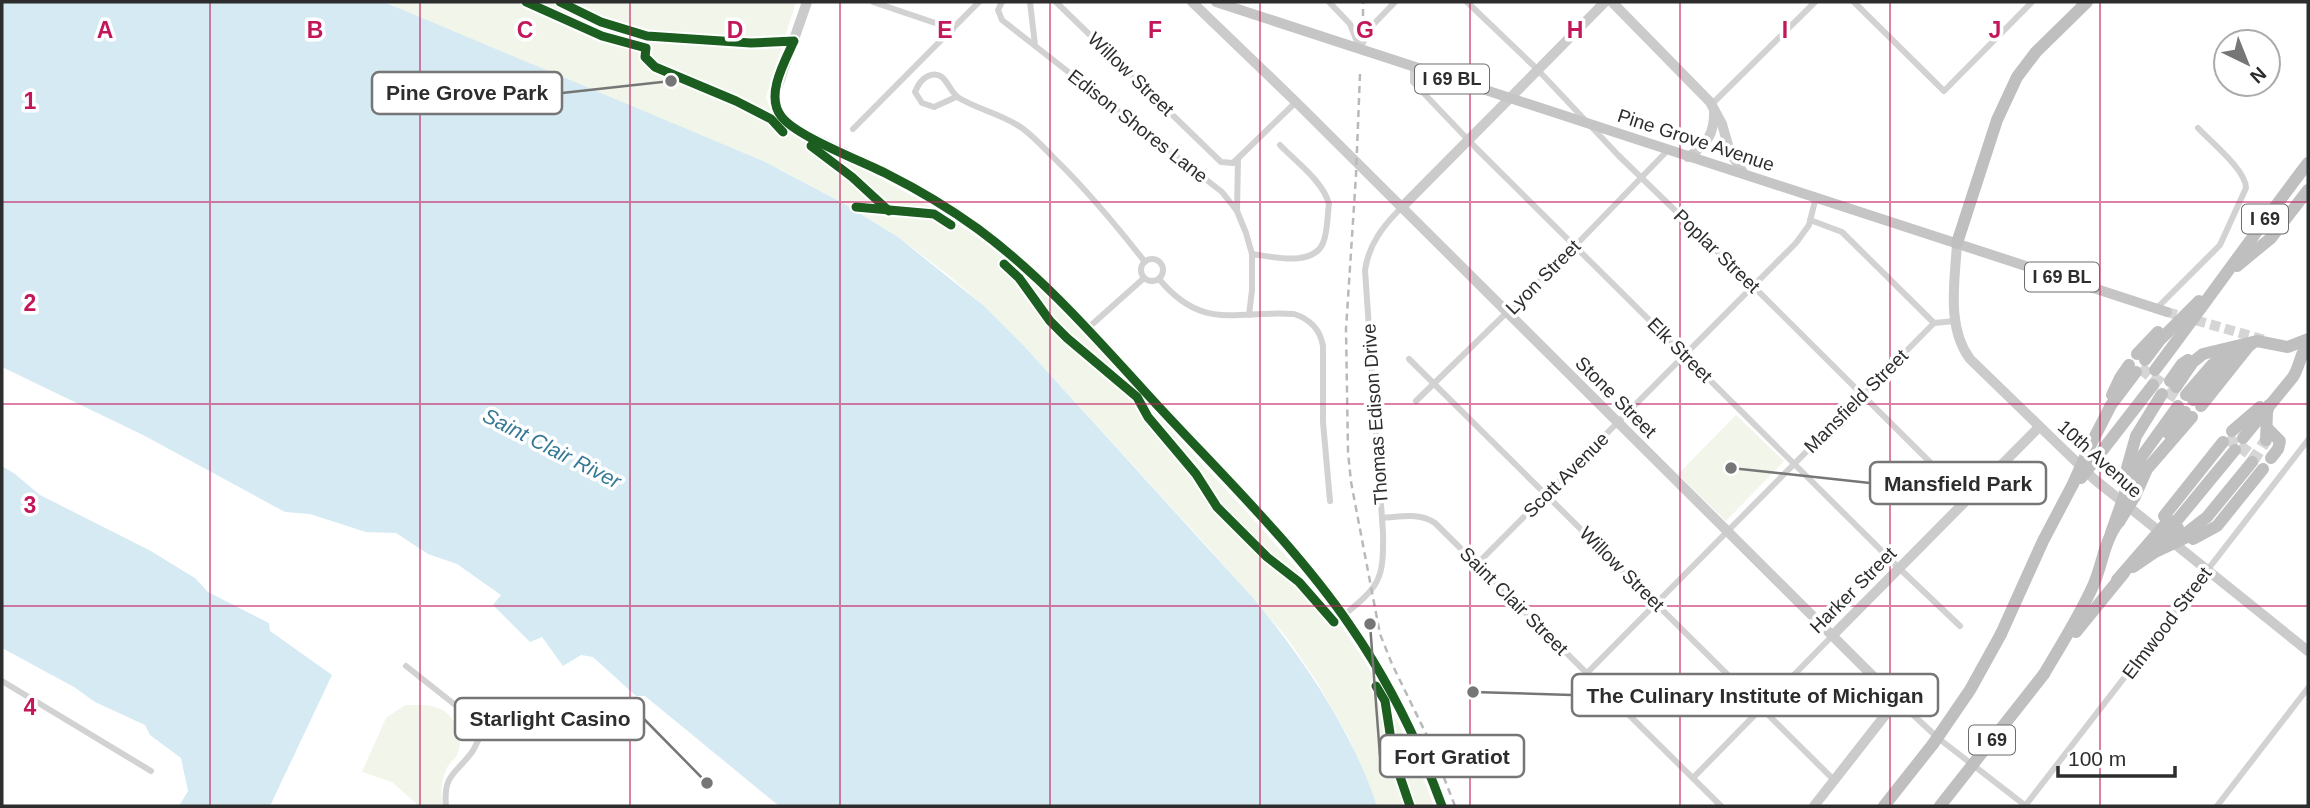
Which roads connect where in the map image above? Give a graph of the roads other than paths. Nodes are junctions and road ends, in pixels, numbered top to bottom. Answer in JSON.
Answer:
{"nodes":[{"id":1,"x":560,"y":2,"type":"edge"},
{"id":2,"x":807,"y":2,"type":"edge"},
{"id":3,"x":873,"y":2,"type":"edge"},
{"id":4,"x":979,"y":2,"type":"edge"},
{"id":5,"x":1002,"y":2,"type":"edge"},
{"id":6,"x":1030,"y":2,"type":"edge"},
{"id":7,"x":1056,"y":2,"type":"edge"},
{"id":8,"x":1192,"y":2,"type":"edge"},
{"id":9,"x":1216,"y":2,"type":"edge"},
{"id":10,"x":1329,"y":2,"type":"edge"},
{"id":11,"x":1395,"y":2,"type":"edge"},
{"id":12,"x":1467,"y":2,"type":"edge"},
{"id":13,"x":1605,"y":2,"type":"edge"},
{"id":14,"x":1612,"y":2,"type":"edge"},
{"id":15,"x":1815,"y":2,"type":"edge"},
{"id":16,"x":1854,"y":2,"type":"edge"},
{"id":17,"x":2032,"y":2,"type":"edge"},
{"id":18,"x":2087,"y":2,"type":"edge"},
{"id":19,"x":953,"y":29,"type":"junction"},
{"id":20,"x":794,"y":41,"type":"junction"},
{"id":21,"x":1035,"y":45,"type":"junction"},
{"id":22,"x":1360,"y":49,"type":"junction"},
{"id":23,"x":1413,"y":66,"type":"junction"},
{"id":24,"x":1537,"y":69,"type":"junction"},
{"id":25,"x":956,"y":97,"type":"junction"},
{"id":26,"x":1511,"y":97,"type":"junction"},
{"id":27,"x":1296,"y":102,"type":"junction"},
{"id":28,"x":1713,"y":105,"type":"junction"},
{"id":29,"x":1589,"y":124,"type":"junction"},
{"id":30,"x":2198,"y":128,"type":"dead end"},
{"id":31,"x":853,"y":129,"type":"dead end"},
{"id":32,"x":1469,"y":141,"type":"junction"},
{"id":33,"x":1280,"y":145,"type":"dead end"},
{"id":34,"x":1667,"y":151,"type":"junction"},
{"id":35,"x":1688,"y":157,"type":"junction"},
{"id":36,"x":1238,"y":159,"type":"junction"},
{"id":37,"x":2308,"y":163,"type":"edge"},
{"id":38,"x":1744,"y":174,"type":"junction"},
{"id":39,"x":1641,"y":177,"type":"junction"},
{"id":40,"x":2308,"y":190,"type":"edge"},
{"id":41,"x":1816,"y":197,"type":"junction"},
{"id":42,"x":1401,"y":208,"type":"junction"},
{"id":43,"x":1237,"y":211,"type":"junction"},
{"id":44,"x":1810,"y":220,"type":"junction"},
{"id":45,"x":1957,"y":243,"type":"junction"},
{"id":46,"x":1575,"y":246,"type":"junction"},
{"id":47,"x":1252,"y":254,"type":"junction"},
{"id":48,"x":1145,"y":262,"type":"junction"},
{"id":49,"x":1144,"y":278,"type":"junction"},
{"id":50,"x":1159,"y":279,"type":"junction"},
{"id":51,"x":1753,"y":286,"type":"junction"},
{"id":52,"x":2218,"y":286,"type":"junction"},
{"id":53,"x":2162,"y":310,"type":"joint"},
{"id":54,"x":1506,"y":313,"type":"junction"},
{"id":55,"x":1249,"y":315,"type":"junction"},
{"id":56,"x":1955,"y":321,"type":"junction"},
{"id":57,"x":1934,"y":323,"type":"junction"},
{"id":58,"x":1088,"y":328,"type":"junction"},
{"id":59,"x":2308,"y":341,"type":"edge"},
{"id":60,"x":2250,"y":343,"type":"junction"},
{"id":61,"x":1685,"y":354,"type":"junction"},
{"id":62,"x":1409,"y":359,"type":"dead end"},
{"id":63,"x":1433,"y":384,"type":"junction"},
{"id":64,"x":2163,"y":385,"type":"junction"},
{"id":65,"x":1863,"y":395,"type":"junction"},
{"id":66,"x":1416,"y":401,"type":"dead end"},
{"id":67,"x":1617,"y":423,"type":"junction"},
{"id":68,"x":2266,"y":423,"type":"junction"},
{"id":69,"x":2039,"y":427,"type":"junction"},
{"id":70,"x":2240,"y":436,"type":"tunnel mouth"},
{"id":71,"x":2308,"y":440,"type":"edge"},
{"id":72,"x":2093,"y":452,"type":"junction"},
{"id":73,"x":2243,"y":456,"type":"junction"},
{"id":74,"x":2271,"y":458,"type":"dead end"},
{"id":75,"x":1795,"y":463,"type":"junction"},
{"id":76,"x":2129,"y":489,"type":"junction"},
{"id":77,"x":1547,"y":494,"type":"junction"},
{"id":78,"x":1968,"y":500,"type":"junction"},
{"id":79,"x":2063,"y":500,"type":"junction"},
{"id":80,"x":1330,"y":502,"type":"dead end"},
{"id":81,"x":1382,"y":518,"type":"junction"},
{"id":82,"x":2179,"y":528,"type":"junction"},
{"id":83,"x":1728,"y":531,"type":"junction"},
{"id":84,"x":2151,"y":552,"type":"junction"},
{"id":85,"x":1477,"y":564,"type":"junction"},
{"id":86,"x":1899,"y":569,"type":"junction"},
{"id":87,"x":2208,"y":572,"type":"junction"},
{"id":88,"x":1656,"y":604,"type":"junction"},
{"id":89,"x":1343,"y":616,"type":"junction"},
{"id":90,"x":1961,"y":626,"type":"dead end"},
{"id":91,"x":1832,"y":636,"type":"junction"},
{"id":92,"x":2308,"y":650,"type":"edge"},
{"id":93,"x":406,"y":666,"type":"dead end"},
{"id":94,"x":1587,"y":673,"type":"junction"},
{"id":95,"x":2044,"y":674,"type":"junction"},
{"id":96,"x":2,"y":681,"type":"edge"},
{"id":97,"x":2308,"y":688,"type":"edge"},
{"id":98,"x":1897,"y":700,"type":"junction"},
{"id":99,"x":1762,"y":708,"type":"junction"},
{"id":100,"x":150,"y":771,"type":"dead end"},
{"id":101,"x":1693,"y":778,"type":"junction"},
{"id":102,"x":1834,"y":780,"type":"junction"},
{"id":103,"x":446,"y":806,"type":"edge"},
{"id":104,"x":1441,"y":806,"type":"edge"},
{"id":105,"x":1721,"y":806,"type":"edge"},
{"id":106,"x":1814,"y":806,"type":"edge"},
{"id":107,"x":1884,"y":806,"type":"edge"},
{"id":108,"x":1940,"y":806,"type":"edge"},
{"id":109,"x":2025,"y":806,"type":"edge"},
{"id":110,"x":2217,"y":806,"type":"edge"}],
"edges":[{"from":1,"to":20,"type":"street"},
{"from":2,"to":20,"type":"street"},
{"from":3,"to":19,"type":"street"},
{"from":4,"to":19,"type":"street"},
{"from":5,"to":21,"type":"street","name":"Edison Shores Lane"},
{"from":6,"to":21,"type":"street"},
{"from":7,"to":36,"type":"street","name":"Willow Street"},
{"from":8,"to":27,"type":"street","name":"Stone Street"},
{"from":9,"to":22,"type":"main road","name":"Pine Grove Avenue","number":"I 69 BL"},
{"from":10,"to":22,"type":"street"},
{"from":11,"to":22,"type":"street"},
{"from":12,"to":24,"type":"street","name":"Poplar Street"},
{"from":13,"to":24,"type":"street"},
{"from":14,"to":28,"type":"street"},
{"from":15,"to":28,"type":"street"},
{"from":16,"to":17,"type":"street"},
{"from":18,"to":45,"type":"highway"},
{"from":19,"to":31,"type":"street"},
{"from":20,"to":58,"type":"street"},
{"from":21,"to":43,"type":"street","name":"Edison Shores Lane"},
{"from":22,"to":23,"type":"main road","name":"Pine Grove Avenue","number":"I 69 BL"},
{"from":23,"to":26,"type":"main road","name":"Pine Grove Avenue","number":"I 69 BL"},
{"from":23,"to":32,"type":"street","name":"Elk Street"},
{"from":24,"to":26,"type":"street"},
{"from":24,"to":29,"type":"street","name":"Poplar Street"},
{"from":25,"to":25,"type":"street"},
{"from":25,"to":48,"type":"street"},
{"from":26,"to":29,"type":"main road","name":"Pine Grove Avenue","number":"I 69 BL"},
{"from":26,"to":32,"type":"street"},
{"from":27,"to":36,"type":"street"},
{"from":27,"to":42,"type":"street","name":"Stone Street"},
{"from":28,"to":35,"type":"street"},
{"from":28,"to":38,"type":"street"},
{"from":29,"to":34,"type":"main road","name":"Pine Grove Avenue","number":"I 69 BL"},
{"from":29,"to":39,"type":"street","name":"Poplar Street"},
{"from":30,"to":53,"type":"street"},
{"from":32,"to":42,"type":"street"},
{"from":32,"to":46,"type":"street","name":"Elk Street"},
{"from":33,"to":47,"type":"street"},
{"from":34,"to":35,"type":"main road","name":"Pine Grove Avenue","number":"I 69 BL"},
{"from":34,"to":39,"type":"street","name":"Lyon Street"},
{"from":35,"to":38,"type":"main road","name":"Pine Grove Avenue","number":"I 69 BL"},
{"from":36,"to":43,"type":"street","name":"Edison Shores Lane"},
{"from":37,"to":52,"type":"highway","number":"I 69"},
{"from":38,"to":41,"type":"main road","name":"Pine Grove Avenue","number":"I 69 BL"},
{"from":39,"to":46,"type":"street","name":"Lyon Street"},
{"from":39,"to":51,"type":"street","name":"Poplar Street"},
{"from":40,"to":52,"type":"highway"},
{"from":41,"to":44,"type":"street","name":"Scott Avenue"},
{"from":41,"to":45,"type":"main road","name":"Pine Grove Avenue","number":"I 69 BL"},
{"from":42,"to":54,"type":"street","name":"Stone Street"},
{"from":42,"to":81,"type":"street","name":"Thomas Edison Drive"},
{"from":43,"to":47,"type":"street","name":"Edison Shores Lane"},
{"from":44,"to":51,"type":"street","name":"Scott Avenue"},
{"from":44,"to":57,"type":"street"},
{"from":45,"to":53,"type":"main road","name":"Pine Grove Avenue","number":"I 69 BL"},
{"from":45,"to":56,"type":"street","name":"10th Avenue"},
{"from":46,"to":54,"type":"street","name":"Lyon Street"},
{"from":46,"to":61,"type":"street","name":"Elk Street"},
{"from":47,"to":55,"type":"street","name":"Edison Shores Lane"},
{"from":48,"to":49,"type":"street"},
{"from":48,"to":50,"type":"street"},
{"from":49,"to":50,"type":"street"},
{"from":49,"to":58,"type":"street"},
{"from":50,"to":55,"type":"street"},
{"from":51,"to":61,"type":"street","name":"Scott Avenue"},
{"from":51,"to":65,"type":"street","name":"Poplar Street"},
{"from":52,"to":64,"type":"highway","number":"I 69"},
{"from":52,"to":64,"type":"highway"},
{"from":54,"to":63,"type":"street","name":"Lyon Street"},
{"from":54,"to":67,"type":"street","name":"Stone Street"},
{"from":55,"to":80,"type":"street"},
{"from":56,"to":57,"type":"street"},
{"from":56,"to":69,"type":"street","name":"10th Avenue"},
{"from":57,"to":65,"type":"street","name":"Mansfield Street"},
{"from":58,"to":89,"type":"street"},
{"from":59,"to":60,"type":"highway","number":"I 69"},
{"from":59,"to":68,"type":"highway","number":"I 69"},
{"from":60,"to":64,"type":"highway","number":"I 69"},
{"from":60,"to":64,"type":"highway","number":"I 69"},
{"from":60,"to":64,"type":"highway","number":"I 69"},
{"from":61,"to":67,"type":"street","name":"Scott Avenue"},
{"from":61,"to":75,"type":"street","name":"Elk Street"},
{"from":62,"to":63,"type":"street","name":"Willow Street"},
{"from":63,"to":66,"type":"street","name":"Lyon Street"},
{"from":63,"to":77,"type":"street","name":"Willow Street"},
{"from":64,"to":72,"type":"highway","number":"I 69"},
{"from":64,"to":72,"type":"highway"},
{"from":64,"to":76,"type":"highway","number":"I 69"},
{"from":64,"to":76,"type":"highway","number":"I 69"},
{"from":64,"to":76,"type":"highway","number":"I 69"},
{"from":65,"to":75,"type":"street","name":"Mansfield Street"},
{"from":65,"to":78,"type":"street","name":"Poplar Street"},
{"from":67,"to":77,"type":"street","name":"Scott Avenue"},
{"from":67,"to":83,"type":"street","name":"Stone Street"},
{"from":68,"to":70,"type":"highway","number":"I 69"},
{"from":68,"to":74,"type":"highway"},
{"from":69,"to":78,"type":"street","name":"Harker Street"},
{"from":69,"to":87,"type":"street","name":"10th Avenue"},
{"from":71,"to":87,"type":"street","name":"Elmwood Street"},
{"from":72,"to":79,"type":"highway","number":"I 69","bridge":true},
{"from":72,"to":79,"type":"highway","bridge":true},
{"from":73,"to":82,"type":"highway","number":"I 69"},
{"from":73,"to":82,"type":"highway","number":"I 69"},
{"from":73,"to":82,"type":"highway","number":"I 69"},
{"from":75,"to":83,"type":"street","name":"Mansfield Street"},
{"from":75,"to":86,"type":"street","name":"Elk Street"},
{"from":76,"to":95,"type":"highway","number":"I 69","bridge":true},
{"from":77,"to":85,"type":"street","name":"Scott Avenue"},
{"from":77,"to":88,"type":"street","name":"Willow Street"},
{"from":78,"to":86,"type":"street","name":"Harker Street"},
{"from":79,"to":107,"type":"highway","number":"I 69","bridge":true},
{"from":81,"to":85,"type":"street","name":"Saint Clair Street"},
{"from":81,"to":89,"type":"street","name":"Thomas Edison Drive"},
{"from":82,"to":84,"type":"highway","number":"I 69","bridge":true},
{"from":82,"to":84,"type":"highway","number":"I 69","bridge":true},
{"from":83,"to":88,"type":"street","name":"Mansfield Street"},
{"from":83,"to":91,"type":"street","name":"Stone Street"},
{"from":84,"to":95,"type":"highway","number":"I 69","bridge":true},
{"from":85,"to":94,"type":"street","name":"Saint Clair Street"},
{"from":86,"to":90,"type":"street","name":"Elk Street"},
{"from":86,"to":91,"type":"street","name":"Harker Street"},
{"from":87,"to":92,"type":"street","name":"10th Avenue"},
{"from":87,"to":109,"type":"street","name":"Elmwood Street"},
{"from":88,"to":94,"type":"street","name":"Mansfield Street"},
{"from":88,"to":99,"type":"street","name":"Willow Street"},
{"from":89,"to":104,"type":"street"},
{"from":91,"to":98,"type":"street","name":"Stone Street"},
{"from":91,"to":99,"type":"street","name":"Harker Street"},
{"from":93,"to":103,"type":"street"},
{"from":94,"to":101,"type":"street","name":"Saint Clair Street"},
{"from":95,"to":108,"type":"highway","number":"I 69","bridge":true},
{"from":96,"to":100,"type":"street"},
{"from":97,"to":110,"type":"street"},
{"from":98,"to":102,"type":"street"},
{"from":98,"to":109,"type":"street","name":"Stone Street"},
{"from":99,"to":101,"type":"street","name":"Harker Street"},
{"from":99,"to":102,"type":"street","name":"Willow Street"},
{"from":101,"to":105,"type":"street","name":"Saint Clair Street"},
{"from":102,"to":106,"type":"street"}]}
